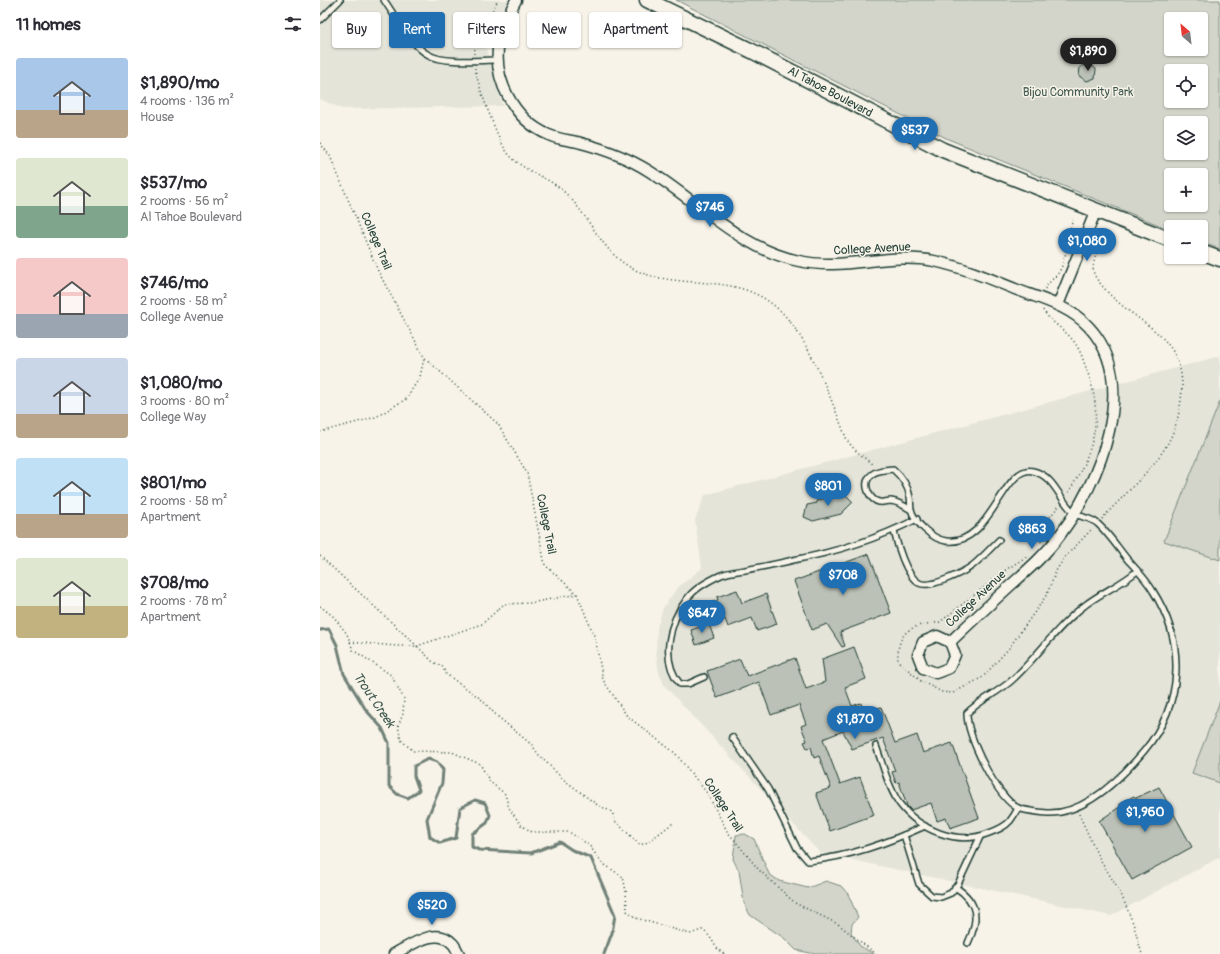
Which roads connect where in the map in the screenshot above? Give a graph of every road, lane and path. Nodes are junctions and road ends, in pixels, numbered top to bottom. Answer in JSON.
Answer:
{"nodes":[{"id":1,"x":340,"y":0,"type":"edge"},
{"id":2,"x":384,"y":0,"type":"edge"},
{"id":3,"x":498,"y":0,"type":"edge"},
{"id":4,"x":516,"y":0,"type":"edge"},
{"id":5,"x":648,"y":0,"type":"edge"},
{"id":6,"x":320,"y":20,"type":"edge"},
{"id":7,"x":474,"y":60,"type":"junction"},
{"id":8,"x":497,"y":60,"type":"junction"},
{"id":9,"x":320,"y":143,"type":"edge"},
{"id":10,"x":1096,"y":210,"type":"junction"},
{"id":11,"x":1073,"y":220,"type":"dead end"},
{"id":12,"x":1106,"y":233,"type":"dead end"},
{"id":13,"x":1164,"y":237,"type":"edge"},
{"id":14,"x":1208,"y":255,"type":"edge"},
{"id":15,"x":1220,"y":259,"type":"edge"},
{"id":16,"x":1042,"y":299,"type":"junction"},
{"id":17,"x":1058,"y":305,"type":"junction"},
{"id":18,"x":424,"y":357,"type":"junction"},
{"id":19,"x":320,"y":432,"type":"edge"},
{"id":20,"x":881,"y":470,"type":"junction"},
{"id":21,"x":1064,"y":500,"type":"junction"},
{"id":22,"x":911,"y":510,"type":"junction"},
{"id":23,"x":1075,"y":513,"type":"junction"},
{"id":24,"x":917,"y":520,"type":"junction"},
{"id":25,"x":1098,"y":524,"type":"junction"},
{"id":26,"x":894,"y":531,"type":"junction"},
{"id":27,"x":999,"y":540,"type":"dead end"},
{"id":28,"x":1039,"y":545,"type":"dead end"},
{"id":29,"x":320,"y":556,"type":"edge"},
{"id":30,"x":1028,"y":556,"type":"dead end"},
{"id":31,"x":1137,"y":571,"type":"junction"},
{"id":32,"x":577,"y":594,"type":"junction"},
{"id":33,"x":320,"y":606,"type":"edge"},
{"id":34,"x":350,"y":642,"type":"junction"},
{"id":35,"x":950,"y":642,"type":"dead end"},
{"id":36,"x":417,"y":646,"type":"junction"},
{"id":37,"x":704,"y":677,"type":"dead end"},
{"id":38,"x":732,"y":737,"type":"dead end"},
{"id":39,"x":876,"y":746,"type":"dead end"},
{"id":40,"x":1081,"y":805,"type":"junction"},
{"id":41,"x":1018,"y":808,"type":"junction"},
{"id":42,"x":673,"y":823,"type":"dead end"},
{"id":43,"x":925,"y":826,"type":"junction"},
{"id":44,"x":904,"y":835,"type":"junction"},
{"id":45,"x":980,"y":837,"type":"junction"},
{"id":46,"x":955,"y":887,"type":"junction"},
{"id":47,"x":968,"y":944,"type":"dead end"},
{"id":48,"x":394,"y":954,"type":"edge"},
{"id":49,"x":458,"y":954,"type":"edge"},
{"id":50,"x":724,"y":954,"type":"edge"},
{"id":51,"x":876,"y":954,"type":"edge"},
{"id":52,"x":1142,"y":954,"type":"edge"}],
"edges":[{"from":1,"to":6,"type":"lane"},
{"from":2,"to":7,"type":"lane"},
{"from":3,"to":7,"type":"path"},
{"from":4,"to":8,"type":"street","name":"College Avenue"},
{"from":5,"to":10,"type":"main road","name":"Al Tahoe Boulevard"},
{"from":7,"to":8,"type":"lane"},
{"from":7,"to":20,"type":"path"},
{"from":8,"to":16,"type":"street","name":"College Avenue"},
{"from":9,"to":18,"type":"path","name":"College Trail"},
{"from":10,"to":13,"type":"main road","name":"Al Tahoe Boulevard"},
{"from":10,"to":17,"type":"street"},
{"from":11,"to":16,"type":"path"},
{"from":12,"to":25,"type":"path"},
{"from":14,"to":15,"type":"main road"},
{"from":16,"to":17,"type":"street","name":"College Avenue"},
{"from":16,"to":21,"type":"path"},
{"from":17,"to":23,"type":"street","name":"College Avenue"},
{"from":18,"to":19,"type":"path"},
{"from":18,"to":32,"type":"path","name":"College Trail"},
{"from":20,"to":22,"type":"lane"},
{"from":20,"to":22,"type":"lane"},
{"from":21,"to":23,"type":"lane"},
{"from":21,"to":24,"type":"lane"},
{"from":21,"to":28,"type":"path"},
{"from":22,"to":24,"type":"lane"},
{"from":23,"to":25,"type":"lane"},
{"from":23,"to":35,"type":"street","name":"College Avenue"},
{"from":24,"to":26,"type":"lane"},
{"from":25,"to":30,"type":"path"},
{"from":25,"to":31,"type":"lane"},
{"from":26,"to":27,"type":"lane"},
{"from":26,"to":37,"type":"lane"},
{"from":29,"to":36,"type":"path"},
{"from":31,"to":40,"type":"lane"},
{"from":31,"to":41,"type":"lane"},
{"from":32,"to":36,"type":"path"},
{"from":32,"to":51,"type":"path","name":"College Trail"},
{"from":33,"to":34,"type":"path"},
{"from":34,"to":36,"type":"path"},
{"from":34,"to":50,"type":"path"},
{"from":36,"to":42,"type":"path"},
{"from":38,"to":44,"type":"lane"},
{"from":39,"to":43,"type":"lane"},
{"from":40,"to":41,"type":"lane"},
{"from":40,"to":52,"type":"path"},
{"from":41,"to":45,"type":"lane"},
{"from":43,"to":44,"type":"lane"},
{"from":43,"to":45,"type":"lane"},
{"from":44,"to":46,"type":"lane"},
{"from":45,"to":46,"type":"lane"},
{"from":46,"to":47,"type":"lane"},
{"from":48,"to":49,"type":"street"}]}
